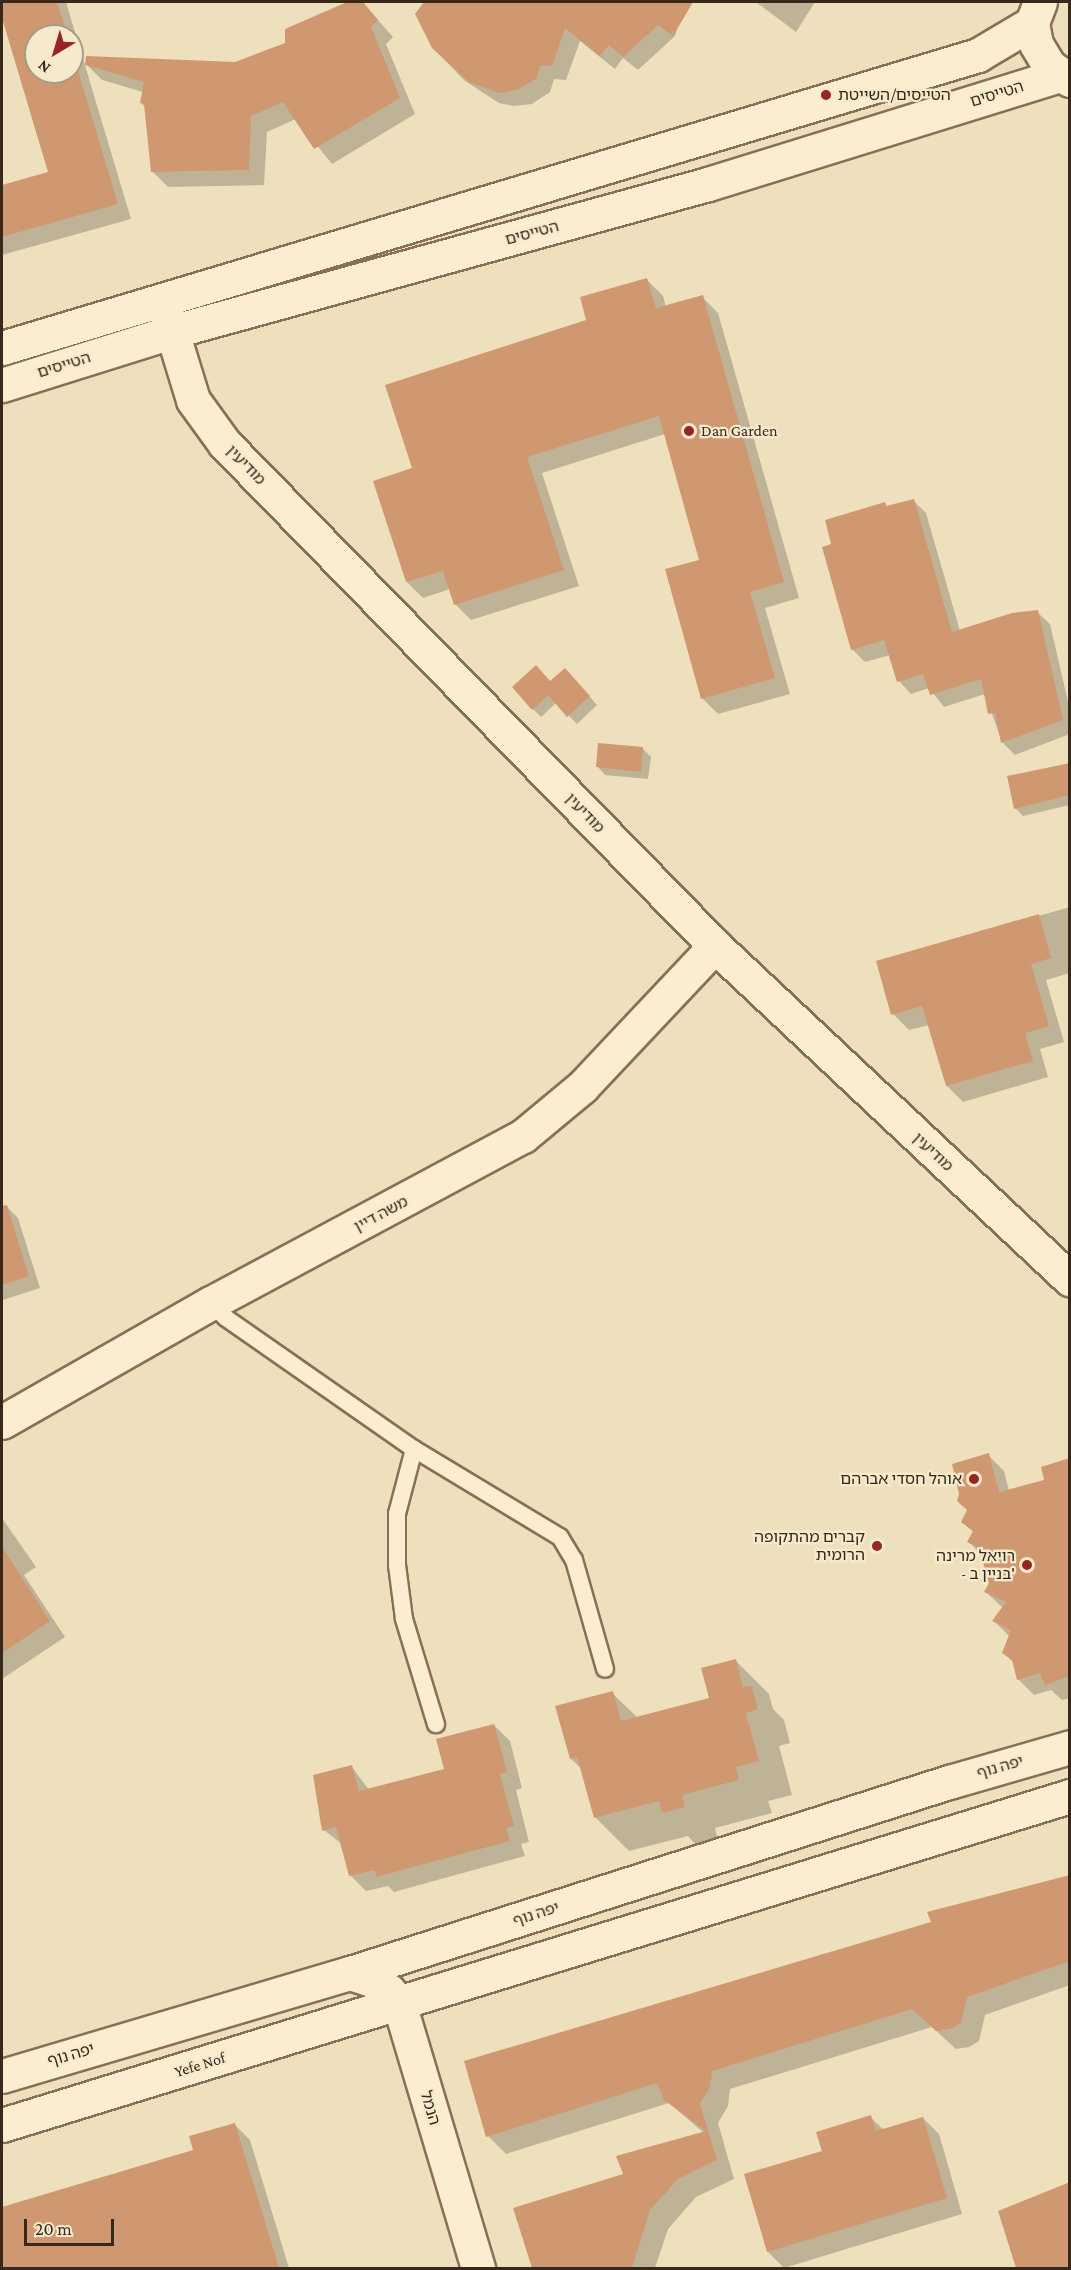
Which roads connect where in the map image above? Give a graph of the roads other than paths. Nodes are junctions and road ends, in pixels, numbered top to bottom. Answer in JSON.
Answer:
{"nodes":[{"id":1,"x":1036,"y":12,"type":"edge"},
{"id":2,"x":1065,"y":77,"type":"edge"},
{"id":3,"x":168,"y":316,"type":"junction"},
{"id":4,"x":2,"y":348,"type":"edge"},
{"id":5,"x":2,"y":385,"type":"edge"},
{"id":6,"x":715,"y":946,"type":"junction"},
{"id":7,"x":1070,"y":1279,"type":"edge"},
{"id":8,"x":211,"y":1304,"type":"junction"},
{"id":9,"x":2,"y":1422,"type":"edge"},
{"id":10,"x":414,"y":1449,"type":"junction"},
{"id":11,"x":605,"y":1669,"type":"dead end"},
{"id":12,"x":436,"y":1724,"type":"dead end"},
{"id":13,"x":1070,"y":1747,"type":"edge"},
{"id":14,"x":1070,"y":1796,"type":"edge"},
{"id":15,"x":350,"y":1973,"type":"junction"},
{"id":16,"x":399,"y":2003,"type":"junction"},
{"id":17,"x":2,"y":2076,"type":"edge"},
{"id":18,"x":2,"y":2125,"type":"edge"},
{"id":19,"x":478,"y":2268,"type":"edge"}],
"edges":[{"from":1,"to":2,"type":"street"},
{"from":1,"to":3,"type":"street","name":"הטייסים"},
{"from":2,"to":3,"type":"street","name":"הטייסים"},
{"from":3,"to":4,"type":"street","name":"הטייסים"},
{"from":3,"to":5,"type":"street","name":"הטייסים"},
{"from":3,"to":6,"type":"street","name":"מודיעין"},
{"from":6,"to":7,"type":"street","name":"מודיעין"},
{"from":6,"to":8,"type":"street","name":"משה דיין"},
{"from":8,"to":9,"type":"street","name":"משה דיין"},
{"from":8,"to":10,"type":"lane"},
{"from":10,"to":11,"type":"lane"},
{"from":10,"to":12,"type":"lane"},
{"from":13,"to":15,"type":"street","name":"יפה נוף"},
{"from":14,"to":16,"type":"street"},
{"from":15,"to":16,"type":"street"},
{"from":15,"to":17,"type":"street","name":"יפה נוף"},
{"from":16,"to":18,"type":"street","name":"Yefe Nof"},
{"from":16,"to":19,"type":"street","name":"הנמל"}]}
